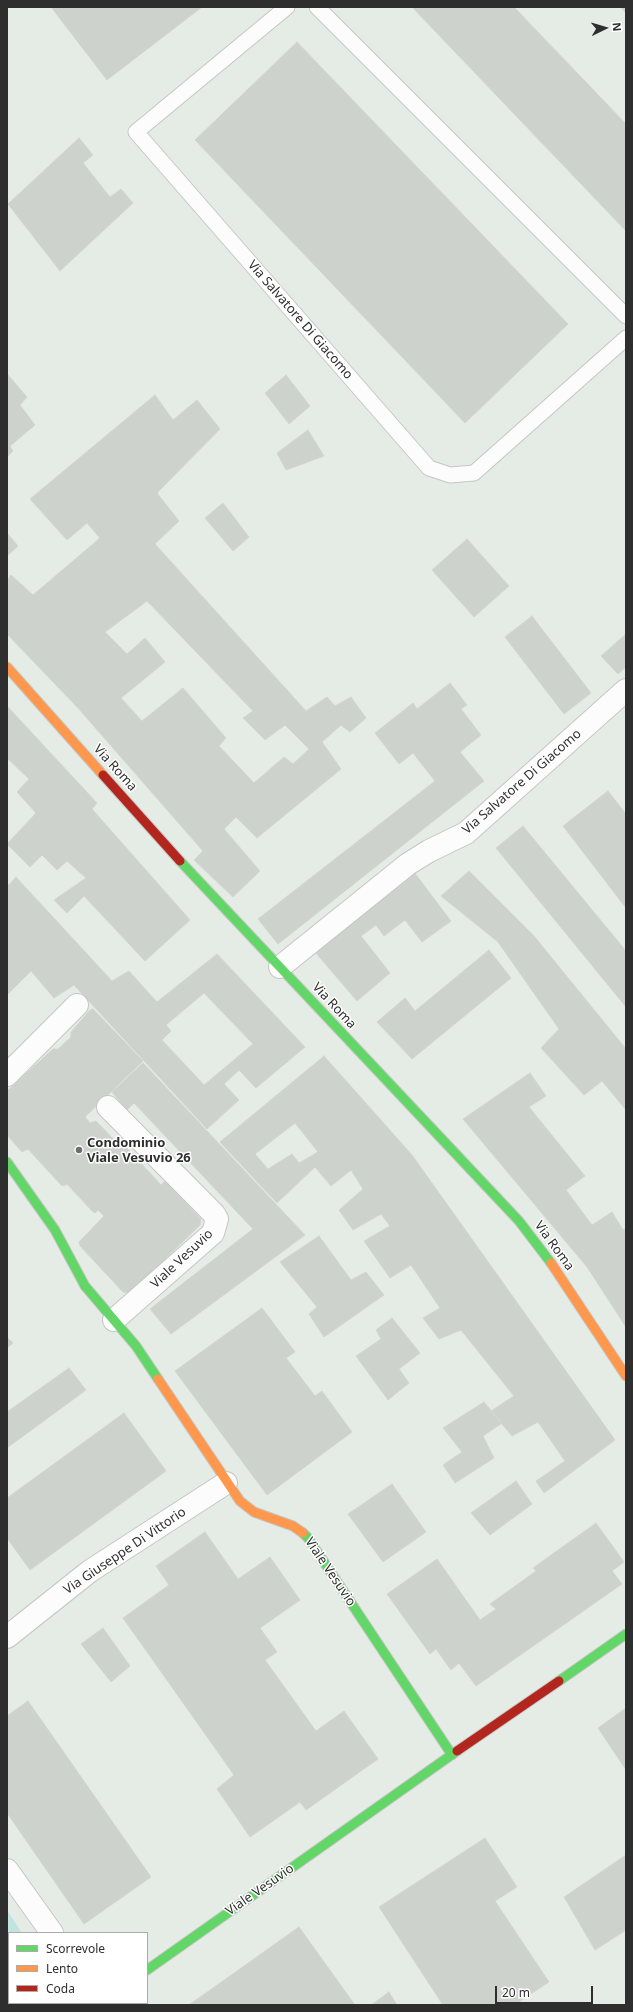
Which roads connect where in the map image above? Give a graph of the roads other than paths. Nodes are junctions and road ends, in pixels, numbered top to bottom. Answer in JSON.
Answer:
{"nodes":[{"id":1,"x":287,"y":7,"type":"edge"},
{"id":2,"x":317,"y":7,"type":"edge"},
{"id":3,"x":626,"y":316,"type":"edge"},
{"id":4,"x":626,"y":338,"type":"edge"},
{"id":5,"x":7,"y":667,"type":"edge"},
{"id":6,"x":626,"y":690,"type":"edge"},
{"id":7,"x":280,"y":967,"type":"junction"},
{"id":8,"x":77,"y":1005,"type":"dead end"},
{"id":9,"x":7,"y":1075,"type":"edge"},
{"id":10,"x":108,"y":1107,"type":"dead end"},
{"id":11,"x":7,"y":1162,"type":"edge"},
{"id":12,"x":114,"y":1320,"type":"junction"},
{"id":13,"x":626,"y":1376,"type":"edge"},
{"id":14,"x":226,"y":1483,"type":"junction"},
{"id":15,"x":626,"y":1634,"type":"edge"},
{"id":16,"x":7,"y":1636,"type":"edge"},
{"id":17,"x":452,"y":1754,"type":"junction"},
{"id":18,"x":7,"y":1870,"type":"edge"},
{"id":19,"x":51,"y":1932,"type":"edge"},
{"id":20,"x":148,"y":1969,"type":"edge"},
{"id":21,"x":103,"y":2004,"type":"edge"},
{"id":22,"x":98,"y":2005,"type":"edge"}],
"edges":[{"from":1,"to":4,"type":"lane","name":"Via Salvatore Di Giacomo"},
{"from":2,"to":3,"type":"lane"},
{"from":5,"to":7,"type":"street","name":"Via Roma"},
{"from":6,"to":7,"type":"street","name":"Via Salvatore Di Giacomo"},
{"from":7,"to":13,"type":"street","name":"Via Roma"},
{"from":8,"to":9,"type":"street"},
{"from":10,"to":12,"type":"street","name":"Viale Vesuvio"},
{"from":11,"to":12,"type":"street","name":"Viale Vesuvio"},
{"from":12,"to":14,"type":"street","name":"Viale Vesuvio"},
{"from":14,"to":16,"type":"street","name":"Via Giuseppe Di Vittorio"},
{"from":14,"to":17,"type":"street","name":"Viale Vesuvio"},
{"from":15,"to":17,"type":"street","name":"Viale Vesuvio"},
{"from":17,"to":20,"type":"street","name":"Viale Vesuvio"},
{"from":18,"to":19,"type":"street"},
{"from":21,"to":22,"type":"street"}]}
